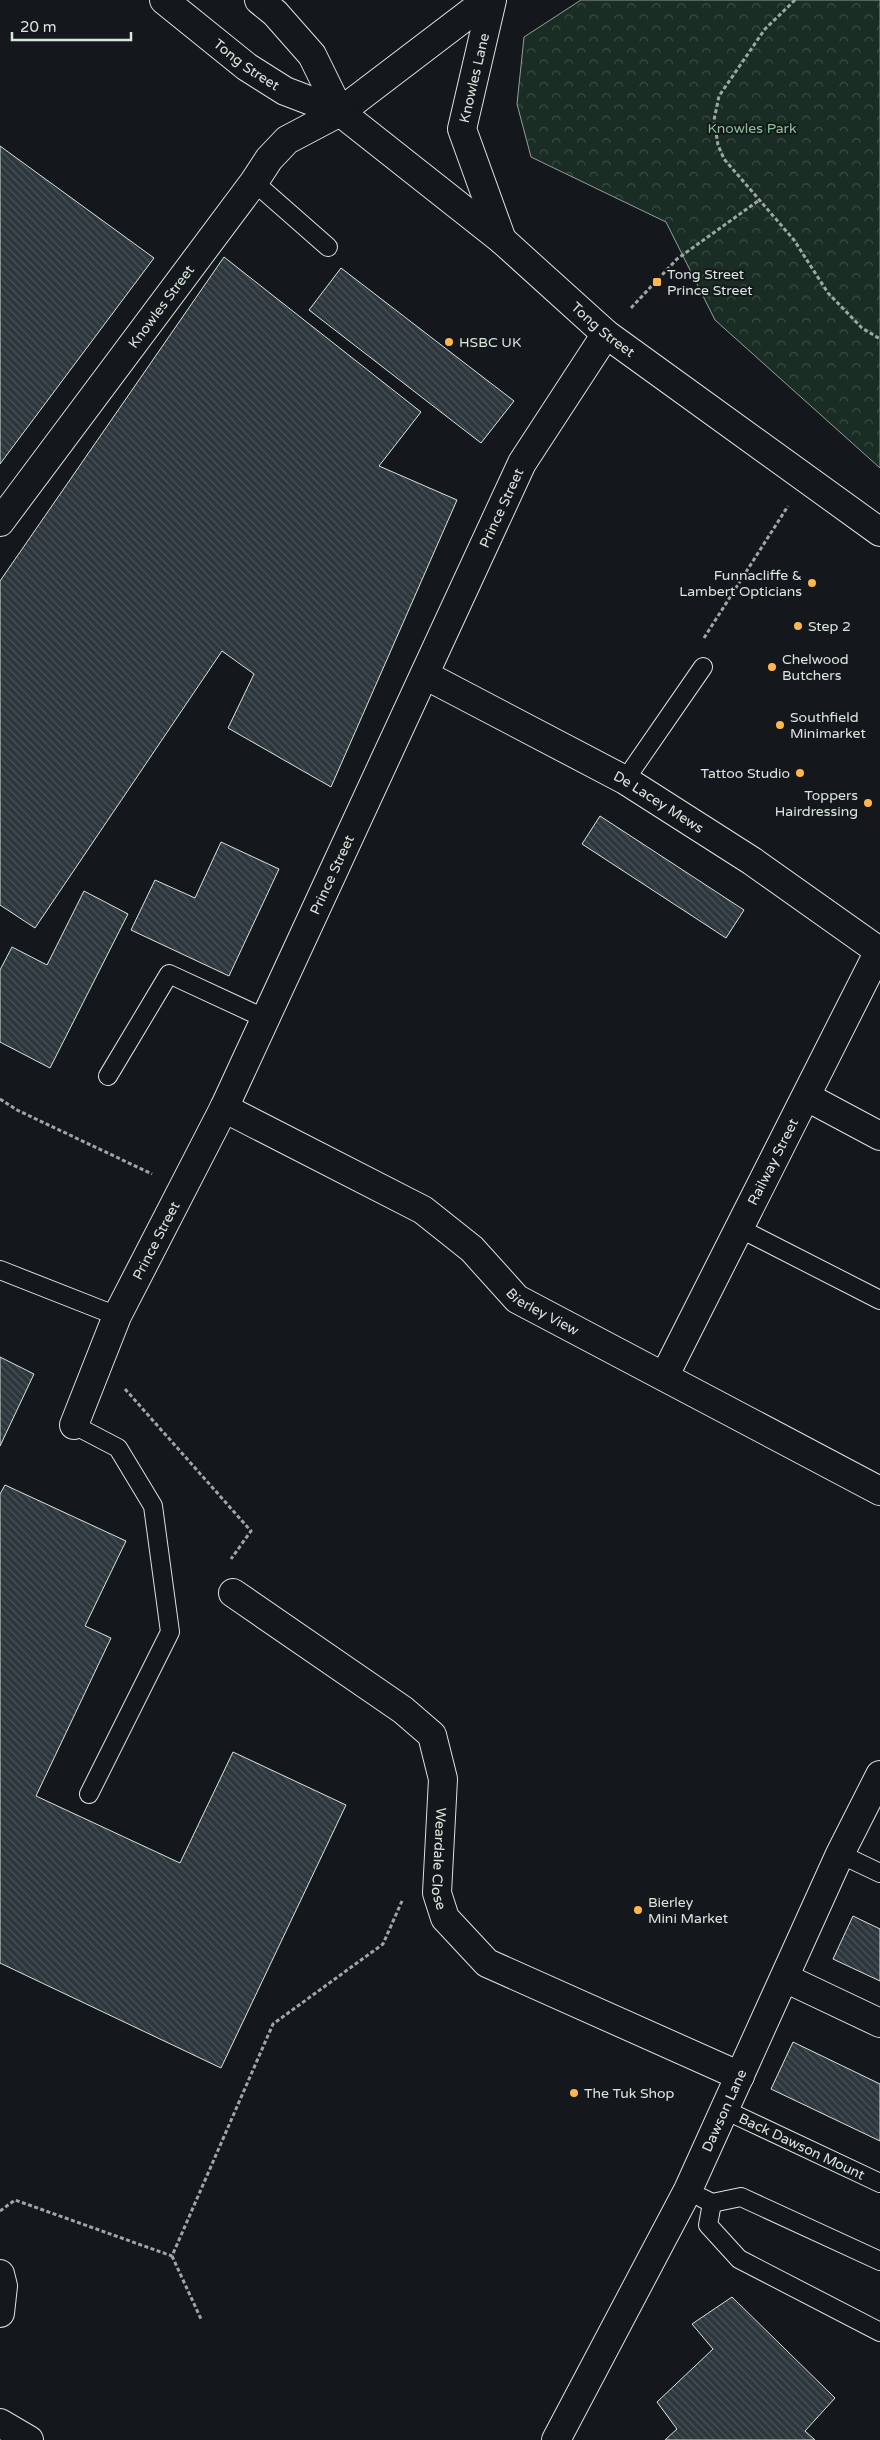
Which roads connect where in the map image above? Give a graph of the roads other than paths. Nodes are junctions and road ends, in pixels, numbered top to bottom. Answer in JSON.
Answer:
{"nodes":[{"id":1,"x":164,"y":0,"type":"edge"},
{"id":2,"x":260,"y":0,"type":"edge"},
{"id":3,"x":487,"y":0,"type":"edge"},
{"id":4,"x":492,"y":0,"type":"edge"},
{"id":5,"x":340,"y":112,"type":"junction"},
{"id":6,"x":254,"y":182,"type":"junction"},
{"id":7,"x":502,"y":240,"type":"junction"},
{"id":8,"x":328,"y":247,"type":"dead end"},
{"id":9,"x":606,"y":334,"type":"junction"},
{"id":10,"x":0,"y":522,"type":"edge"},
{"id":11,"x":880,"y":532,"type":"edge"},
{"id":12,"x":703,"y":667,"type":"road end"},
{"id":13,"x":425,"y":675,"type":"junction"},
{"id":14,"x":625,"y":780,"type":"junction"},
{"id":15,"x":880,"y":950,"type":"edge"},
{"id":16,"x":266,"y":1019,"type":"junction"},
{"id":17,"x":108,"y":1076,"type":"dead end"},
{"id":18,"x":807,"y":1097,"type":"junction"},
{"id":19,"x":224,"y":1108,"type":"junction"},
{"id":20,"x":880,"y":1136,"type":"edge"},
{"id":21,"x":739,"y":1228,"type":"junction"},
{"id":22,"x":0,"y":1270,"type":"edge"},
{"id":23,"x":880,"y":1300,"type":"edge"},
{"id":24,"x":117,"y":1316,"type":"junction"},
{"id":25,"x":664,"y":1376,"type":"junction"},
{"id":26,"x":74,"y":1425,"type":"joint"},
{"id":27,"x":880,"y":1492,"type":"edge"},
{"id":28,"x":233,"y":1593,"type":"road end"},
{"id":29,"x":880,"y":1775,"type":"edge"},
{"id":30,"x":89,"y":1794,"type":"dead end"},
{"id":31,"x":840,"y":1854,"type":"junction"},
{"id":32,"x":880,"y":1873,"type":"edge"},
{"id":33,"x":786,"y":1978,"type":"junction"},
{"id":34,"x":880,"y":2023,"type":"edge"},
{"id":35,"x":740,"y":2076,"type":"junction"},
{"id":36,"x":725,"y":2110,"type":"junction"},
{"id":37,"x":880,"y":2183,"type":"edge"},
{"id":38,"x":688,"y":2190,"type":"junction"},
{"id":39,"x":712,"y":2203,"type":"junction"},
{"id":40,"x":880,"y":2262,"type":"edge"},
{"id":41,"x":0,"y":2274,"type":"edge"},
{"id":42,"x":0,"y":2313,"type":"edge"},
{"id":43,"x":880,"y":2332,"type":"edge"},
{"id":44,"x":0,"y":2423,"type":"edge"},
{"id":45,"x":29,"y":2440,"type":"edge"},
{"id":46,"x":556,"y":2440,"type":"edge"}],
"edges":[{"from":1,"to":5,"type":"main road","name":"Tong Street"},
{"from":2,"to":5,"type":"main road","name":"Tong Street"},
{"from":3,"to":5,"type":"main road","name":"Knowles Lane"},
{"from":4,"to":7,"type":"main road","name":"Knowles Lane"},
{"from":5,"to":6,"type":"main road","name":"Knowles Street"},
{"from":5,"to":7,"type":"main road","name":"Tong Street"},
{"from":6,"to":8,"type":"lane"},
{"from":6,"to":10,"type":"main road","name":"Knowles Street"},
{"from":7,"to":9,"type":"main road","name":"Tong Street"},
{"from":9,"to":11,"type":"main road","name":"Tong Street"},
{"from":9,"to":13,"type":"main road","name":"Prince Street"},
{"from":12,"to":14,"type":"lane"},
{"from":13,"to":14,"type":"main road","name":"De Lacey Mews"},
{"from":13,"to":16,"type":"main road","name":"Prince Street"},
{"from":14,"to":15,"type":"main road","name":"De Lacey Mews"},
{"from":15,"to":18,"type":"main road","name":"Railway Street"},
{"from":16,"to":17,"type":"lane"},
{"from":16,"to":19,"type":"main road","name":"Prince Street"},
{"from":18,"to":20,"type":"main road"},
{"from":18,"to":21,"type":"main road","name":"Railway Street"},
{"from":19,"to":24,"type":"main road","name":"Prince Street"},
{"from":19,"to":25,"type":"main road","name":"Bierley View"},
{"from":21,"to":23,"type":"lane"},
{"from":21,"to":25,"type":"main road","name":"Railway Street"},
{"from":22,"to":24,"type":"lane"},
{"from":24,"to":26,"type":"main road","name":"Prince Street"},
{"from":25,"to":27,"type":"main road","name":"Bierley View"},
{"from":26,"to":30,"type":"lane"},
{"from":28,"to":35,"type":"main road","name":"Weardale Close"},
{"from":29,"to":31,"type":"main road","name":"Dawson Lane"},
{"from":31,"to":32,"type":"lane"},
{"from":31,"to":33,"type":"main road","name":"Dawson Lane"},
{"from":33,"to":34,"type":"main road"},
{"from":33,"to":35,"type":"main road","name":"Dawson Lane"},
{"from":35,"to":36,"type":"main road","name":"Dawson Lane"},
{"from":36,"to":37,"type":"lane","name":"Back Dawson Mount"},
{"from":36,"to":38,"type":"main road","name":"Dawson Lane"},
{"from":38,"to":39,"type":"lane"},
{"from":38,"to":46,"type":"main road","name":"Dawson Lane"},
{"from":39,"to":40,"type":"lane"},
{"from":39,"to":43,"type":"lane"},
{"from":41,"to":42,"type":"main road"},
{"from":44,"to":45,"type":"main road"}]}
